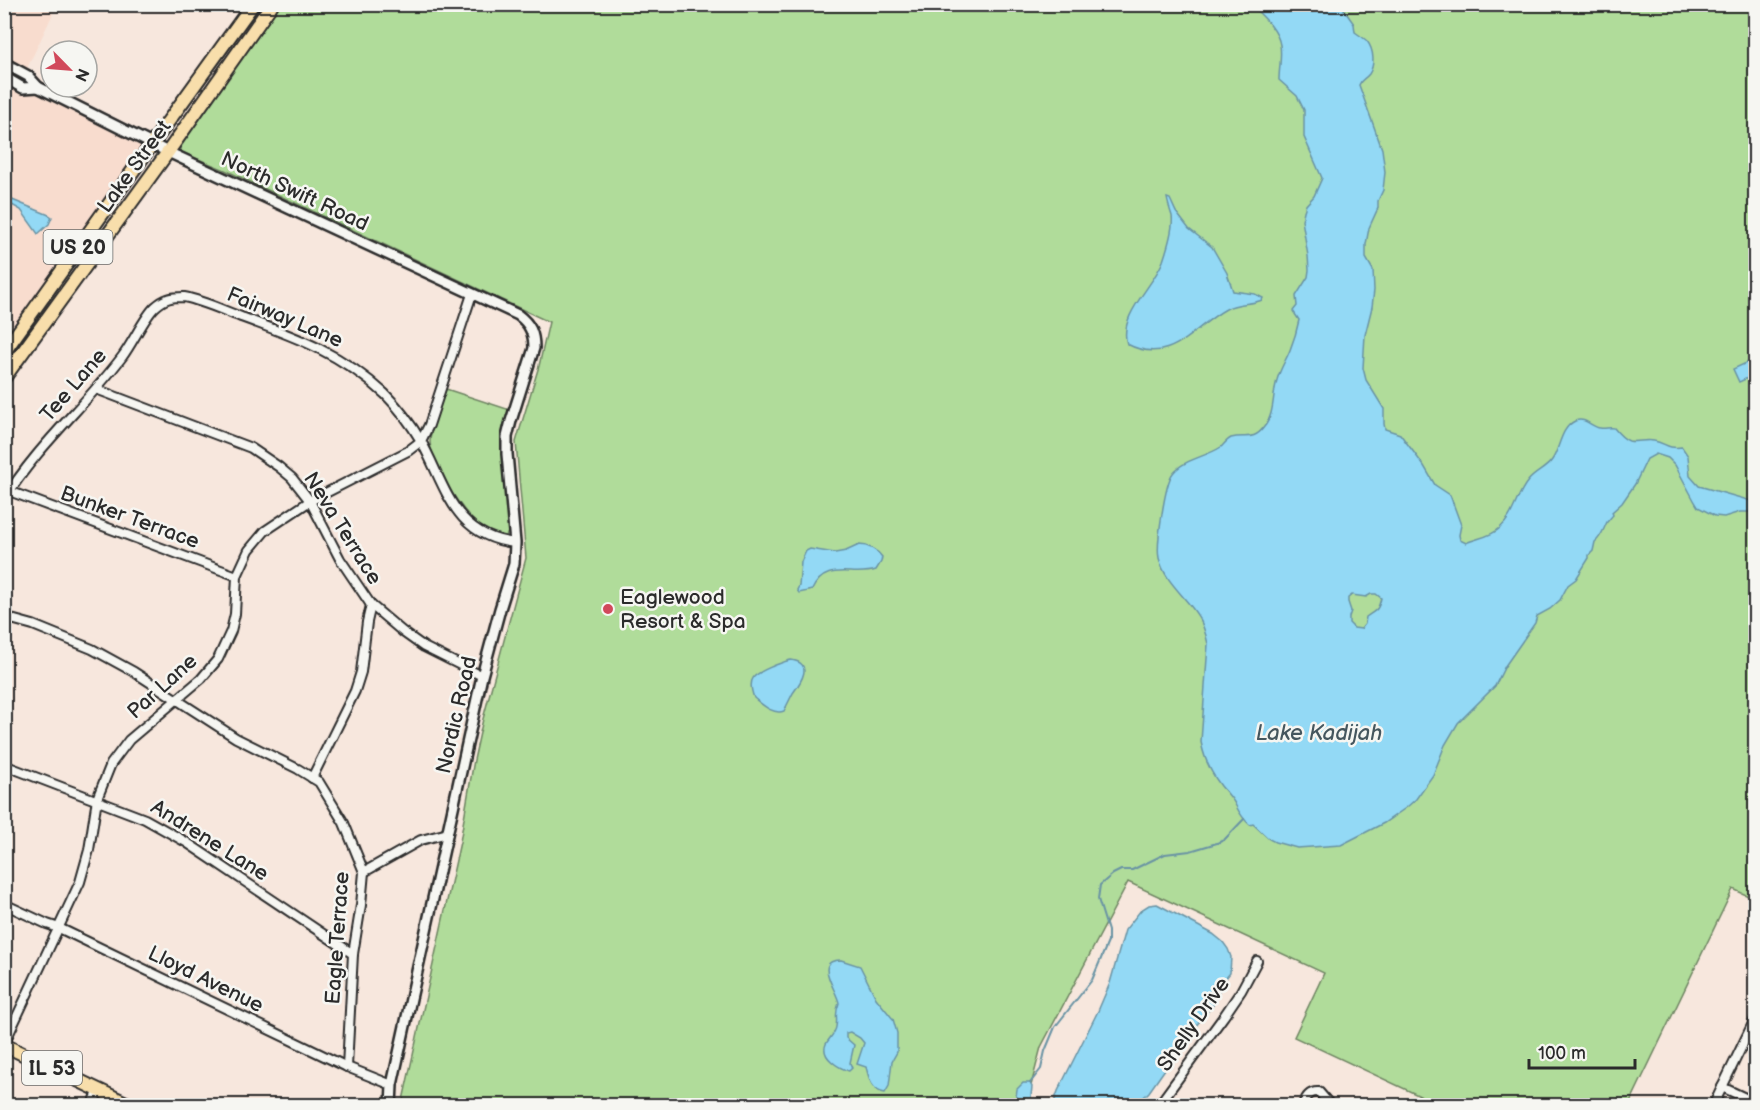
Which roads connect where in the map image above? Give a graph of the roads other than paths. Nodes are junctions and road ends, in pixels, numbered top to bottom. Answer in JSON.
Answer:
{"nodes":[{"id":1,"x":253,"y":4,"type":"edge"},
{"id":2,"x":272,"y":4,"type":"edge"},
{"id":3,"x":4,"y":63,"type":"edge"},
{"id":4,"x":4,"y":77,"type":"edge"},
{"id":5,"x":38,"y":87,"type":"junction"},
{"id":6,"x":152,"y":144,"type":"junction"},
{"id":7,"x":168,"y":152,"type":"junction"},
{"id":8,"x":472,"y":294,"type":"junction"},
{"id":9,"x":170,"y":297,"type":"joint"},
{"id":10,"x":532,"y":333,"type":"joint"},
{"id":11,"x":4,"y":352,"type":"edge"},
{"id":12,"x":4,"y":378,"type":"edge"},
{"id":13,"x":96,"y":389,"type":"junction"},
{"id":14,"x":421,"y":441,"type":"junction"},
{"id":15,"x":9,"y":492,"type":"junction"},
{"id":16,"x":4,"y":500,"type":"edge"},
{"id":17,"x":310,"y":501,"type":"junction"},
{"id":18,"x":515,"y":543,"type":"junction"},
{"id":19,"x":237,"y":576,"type":"junction"},
{"id":20,"x":371,"y":605,"type":"junction"},
{"id":21,"x":4,"y":617,"type":"edge"},
{"id":22,"x":483,"y":676,"type":"junction"},
{"id":23,"x":176,"y":699,"type":"junction"},
{"id":24,"x":4,"y":765,"type":"edge"},
{"id":25,"x":312,"y":778,"type":"junction"},
{"id":26,"x":97,"y":799,"type":"junction"},
{"id":27,"x":448,"y":833,"type":"junction"},
{"id":28,"x":364,"y":872,"type":"junction"},
{"id":29,"x":4,"y":904,"type":"edge"},
{"id":30,"x":59,"y":928,"type":"junction"},
{"id":31,"x":353,"y":954,"type":"junction"},
{"id":32,"x":1257,"y":961,"type":"dead end"},
{"id":33,"x":1755,"y":1017,"type":"edge"},
{"id":34,"x":4,"y":1044,"type":"edge"},
{"id":35,"x":346,"y":1066,"type":"junction"},
{"id":36,"x":392,"y":1086,"type":"junction"},
{"id":37,"x":1722,"y":1087,"type":"junction"},
{"id":38,"x":99,"y":1090,"type":"junction"},
{"id":39,"x":1755,"y":1103,"type":"edge"},
{"id":40,"x":92,"y":1106,"type":"edge"},
{"id":41,"x":132,"y":1106,"type":"edge"},
{"id":42,"x":391,"y":1106,"type":"edge"},
{"id":43,"x":1158,"y":1106,"type":"edge"},
{"id":44,"x":1302,"y":1106,"type":"edge"},
{"id":45,"x":1331,"y":1106,"type":"edge"},
{"id":46,"x":1713,"y":1106,"type":"edge"}],
"edges":[{"from":1,"to":6,"type":"main road","name":"Lake Street","number":"US 20"},
{"from":2,"to":7,"type":"main road","name":"Lake Street","number":"US 20"},
{"from":3,"to":5,"type":"street","name":"North Swift Road"},
{"from":4,"to":5,"type":"street","name":"North Swift Road"},
{"from":5,"to":6,"type":"street","name":"North Swift Road"},
{"from":6,"to":7,"type":"street","name":"North Swift Road"},
{"from":6,"to":11,"type":"main road","name":"Lake Street","number":"US 20"},
{"from":7,"to":8,"type":"street","name":"North Swift Road"},
{"from":7,"to":12,"type":"main road","name":"Lake Street","number":"US 20"},
{"from":8,"to":10,"type":"street","name":"North Swift Road"},
{"from":8,"to":14,"type":"street"},
{"from":9,"to":13,"type":"street","name":"Tee Lane"},
{"from":9,"to":14,"type":"street","name":"Fairway Lane"},
{"from":10,"to":18,"type":"street","name":"Nordic Road"},
{"from":13,"to":15,"type":"street","name":"Tee Lane"},
{"from":13,"to":17,"type":"street","name":"Neva Terrace"},
{"from":14,"to":17,"type":"street","name":"Par Lane"},
{"from":14,"to":18,"type":"street","name":"Fairway Lane"},
{"from":15,"to":16,"type":"street","name":"Tee Lane"},
{"from":15,"to":19,"type":"street","name":"Bunker Terrace"},
{"from":17,"to":19,"type":"street","name":"Par Lane"},
{"from":17,"to":20,"type":"street","name":"Neva Terrace"},
{"from":18,"to":22,"type":"street","name":"Nordic Road"},
{"from":19,"to":23,"type":"street","name":"Par Lane"},
{"from":20,"to":22,"type":"street","name":"Neva Terrace"},
{"from":20,"to":25,"type":"street"},
{"from":21,"to":23,"type":"street","name":"Eagle Terrace"},
{"from":22,"to":27,"type":"street","name":"Nordic Road"},
{"from":23,"to":25,"type":"street","name":"Eagle Terrace"},
{"from":23,"to":26,"type":"street","name":"Par Lane"},
{"from":24,"to":26,"type":"street","name":"Andrene Lane"},
{"from":25,"to":28,"type":"street","name":"Eagle Terrace"},
{"from":26,"to":30,"type":"street","name":"Par Lane"},
{"from":26,"to":31,"type":"street","name":"Andrene Lane"},
{"from":27,"to":28,"type":"street"},
{"from":27,"to":36,"type":"street","name":"Nordic Road"},
{"from":28,"to":31,"type":"street","name":"Eagle Terrace"},
{"from":29,"to":30,"type":"street","name":"Lloyd Avenue"},
{"from":30,"to":34,"type":"street","name":"Par Lane"},
{"from":30,"to":35,"type":"street","name":"Lloyd Avenue"},
{"from":31,"to":35,"type":"street","name":"Eagle Terrace"},
{"from":32,"to":43,"type":"street","name":"Shelly Drive"},
{"from":33,"to":37,"type":"street"},
{"from":34,"to":38,"type":"main road","number":"IL 53"},
{"from":35,"to":36,"type":"street","name":"Lloyd Avenue"},
{"from":36,"to":42,"type":"street","name":"Nordic Road"},
{"from":37,"to":39,"type":"street"},
{"from":37,"to":46,"type":"street"},
{"from":38,"to":40,"type":"street"},
{"from":38,"to":41,"type":"main road","number":"IL 53"},
{"from":44,"to":45,"type":"street"}]}
